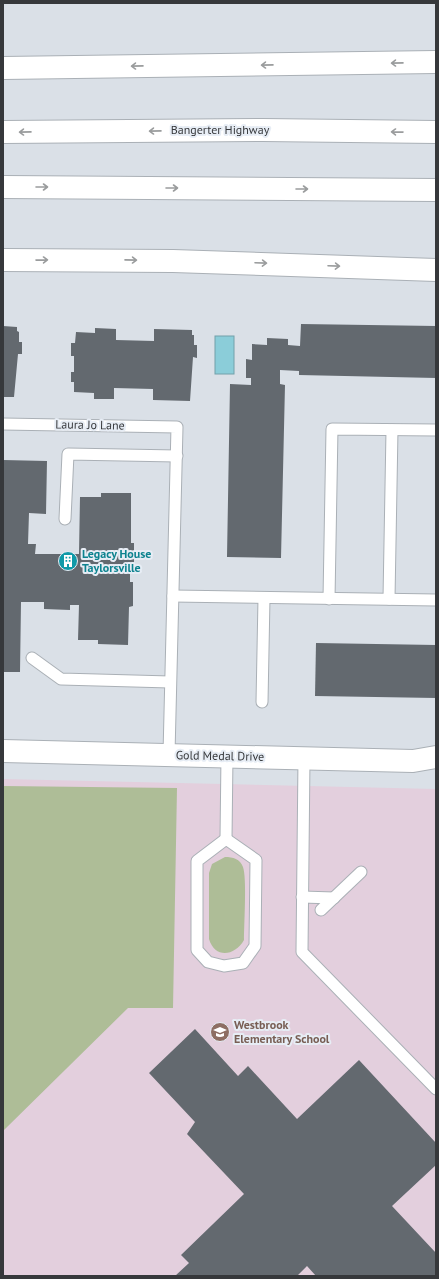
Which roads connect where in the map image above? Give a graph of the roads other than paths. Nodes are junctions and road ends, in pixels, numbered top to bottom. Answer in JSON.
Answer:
{"nodes":[{"id":1,"x":436,"y":62,"type":"edge"},
{"id":2,"x":3,"y":68,"type":"edge"},
{"id":3,"x":3,"y":132,"type":"edge"},
{"id":4,"x":436,"y":132,"type":"edge"},
{"id":5,"x":3,"y":187,"type":"edge"},
{"id":6,"x":436,"y":190,"type":"edge"},
{"id":7,"x":3,"y":260,"type":"edge"},
{"id":8,"x":436,"y":270,"type":"edge"},
{"id":9,"x":3,"y":424,"type":"edge"},
{"id":10,"x":392,"y":430,"type":"junction"},
{"id":11,"x":436,"y":430,"type":"edge"},
{"id":12,"x":176,"y":456,"type":"junction"},
{"id":13,"x":65,"y":519,"type":"dead end"},
{"id":14,"x":173,"y":596,"type":"junction"},
{"id":15,"x":264,"y":598,"type":"junction"},
{"id":16,"x":329,"y":599,"type":"junction"},
{"id":17,"x":389,"y":599,"type":"junction"},
{"id":18,"x":436,"y":600,"type":"edge"},
{"id":19,"x":32,"y":658,"type":"dead end"},
{"id":20,"x":170,"y":682,"type":"junction"},
{"id":21,"x":262,"y":702,"type":"dead end"},
{"id":22,"x":3,"y":750,"type":"edge"},
{"id":23,"x":169,"y":754,"type":"junction"},
{"id":24,"x":227,"y":756,"type":"junction"},
{"id":25,"x":436,"y":757,"type":"edge"},
{"id":26,"x":304,"y":758,"type":"junction"},
{"id":27,"x":226,"y":839,"type":"junction"},
{"id":28,"x":361,"y":872,"type":"dead end"},
{"id":29,"x":302,"y":897,"type":"junction"},
{"id":30,"x":334,"y":898,"type":"junction"},
{"id":31,"x":321,"y":910,"type":"dead end"},
{"id":32,"x":436,"y":1089,"type":"edge"}],
"edges":[{"from":1,"to":2,"type":"main road","one_way":true},
{"from":4,"to":3,"type":"main road","name":"Bangerter Highway","one_way":true},
{"from":5,"to":6,"type":"main road","one_way":true},
{"from":7,"to":8,"type":"main road","one_way":true},
{"from":9,"to":12,"type":"lane","name":"Laura Jo Lane"},
{"from":10,"to":11,"type":"lane"},
{"from":10,"to":16,"type":"lane"},
{"from":10,"to":17,"type":"lane"},
{"from":12,"to":13,"type":"lane"},
{"from":12,"to":14,"type":"lane"},
{"from":14,"to":15,"type":"lane"},
{"from":14,"to":20,"type":"lane"},
{"from":15,"to":16,"type":"lane"},
{"from":15,"to":21,"type":"lane"},
{"from":16,"to":17,"type":"lane"},
{"from":17,"to":18,"type":"lane"},
{"from":19,"to":20,"type":"lane"},
{"from":20,"to":23,"type":"lane"},
{"from":22,"to":23,"type":"main road","name":"Gold Medal Drive"},
{"from":23,"to":24,"type":"main road","name":"Gold Medal Drive"},
{"from":24,"to":26,"type":"main road","name":"Gold Medal Drive"},
{"from":24,"to":27,"type":"lane"},
{"from":25,"to":26,"type":"main road","name":"Gold Medal Drive"},
{"from":26,"to":29,"type":"lane"},
{"from":27,"to":27,"type":"lane"},
{"from":28,"to":30,"type":"lane"},
{"from":29,"to":30,"type":"lane"},
{"from":29,"to":32,"type":"lane"},
{"from":30,"to":31,"type":"lane"}]}
